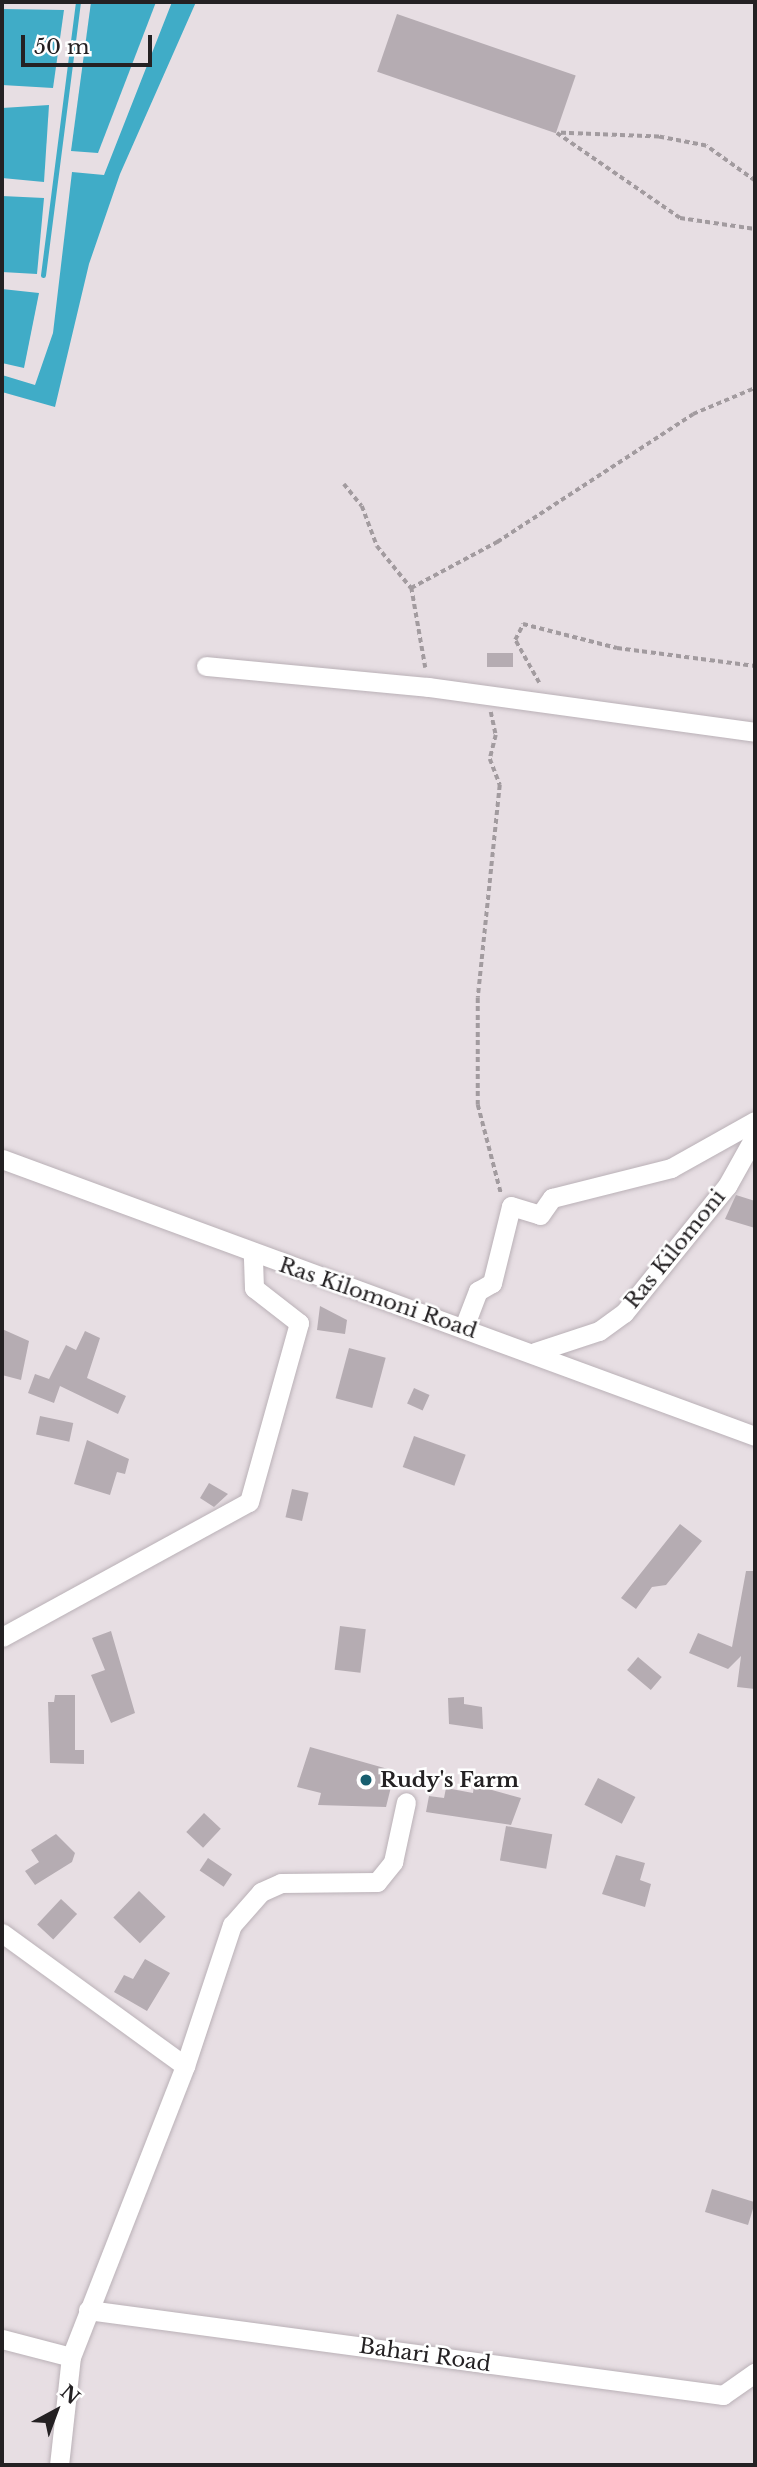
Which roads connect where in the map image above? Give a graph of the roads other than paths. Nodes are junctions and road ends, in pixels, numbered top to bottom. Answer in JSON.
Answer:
{"nodes":[{"id":1,"x":206,"y":666,"type":"dead end"},
{"id":2,"x":755,"y":732,"type":"edge"},
{"id":3,"x":755,"y":1121,"type":"edge"},
{"id":4,"x":755,"y":1136,"type":"edge"},
{"id":5,"x":2,"y":1159,"type":"edge"},
{"id":6,"x":253,"y":1256,"type":"junction"},
{"id":7,"x":464,"y":1327,"type":"junction"},
{"id":8,"x":535,"y":1352,"type":"junction"},
{"id":9,"x":755,"y":1436,"type":"edge"},
{"id":10,"x":2,"y":1637,"type":"edge"},
{"id":11,"x":407,"y":1802,"type":"dead end"},
{"id":12,"x":2,"y":1933,"type":"edge"},
{"id":13,"x":185,"y":2066,"type":"junction"},
{"id":14,"x":88,"y":2310,"type":"junction"},
{"id":15,"x":2,"y":2339,"type":"edge"},
{"id":16,"x":71,"y":2357,"type":"junction"},
{"id":17,"x":755,"y":2373,"type":"edge"},
{"id":18,"x":59,"y":2465,"type":"edge"}],
"edges":[{"from":1,"to":2,"type":"street"},
{"from":3,"to":7,"type":"street"},
{"from":4,"to":8,"type":"street","name":"Ras Kilomoni"},
{"from":5,"to":6,"type":"street","name":"Ras Kilomoni Road"},
{"from":6,"to":7,"type":"street","name":"Ras Kilomoni Road"},
{"from":6,"to":10,"type":"street"},
{"from":7,"to":8,"type":"street","name":"Ras Kilomoni Road"},
{"from":8,"to":9,"type":"street","name":"Ras Kilomoni Road"},
{"from":11,"to":13,"type":"street"},
{"from":12,"to":13,"type":"street"},
{"from":13,"to":14,"type":"street"},
{"from":14,"to":16,"type":"street"},
{"from":14,"to":17,"type":"street","name":"Bahari Road"},
{"from":15,"to":16,"type":"street"},
{"from":16,"to":18,"type":"street"}]}
